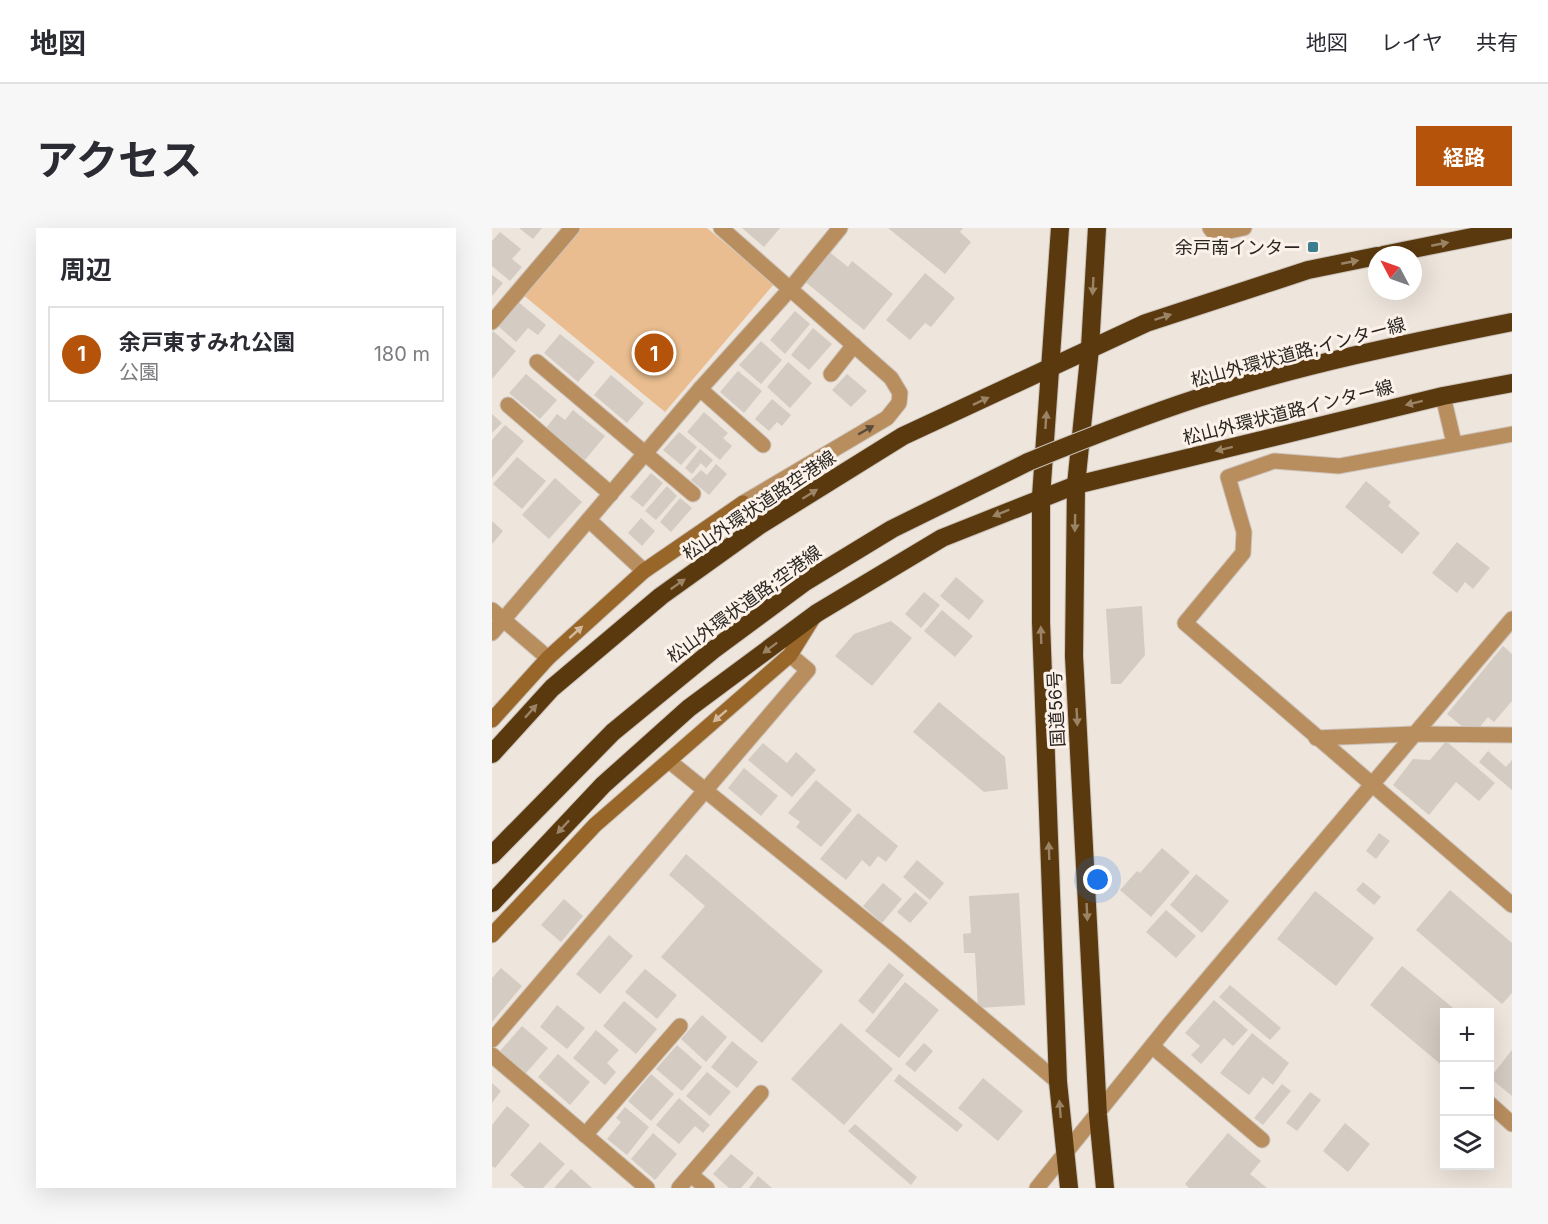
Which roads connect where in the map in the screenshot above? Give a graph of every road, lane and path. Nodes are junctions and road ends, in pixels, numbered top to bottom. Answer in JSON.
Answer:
{"nodes":[{"id":1,"x":572,"y":228,"type":"edge"},
{"id":2,"x":721,"y":228,"type":"edge"},
{"id":3,"x":840,"y":228,"type":"edge"},
{"id":4,"x":1060,"y":228,"type":"edge"},
{"id":5,"x":1097,"y":228,"type":"edge"},
{"id":6,"x":1210,"y":228,"type":"edge"},
{"id":7,"x":1244,"y":228,"type":"edge"},
{"id":8,"x":1501,"y":230,"type":"edge"},
{"id":9,"x":1422,"y":247,"type":"edge"},
{"id":10,"x":1368,"y":258,"type":"edge"},
{"id":11,"x":791,"y":288,"type":"junction"},
{"id":12,"x":492,"y":322,"type":"edge"},
{"id":13,"x":1512,"y":322,"type":"edge"},
{"id":14,"x":854,"y":345,"type":"junction"},
{"id":15,"x":1090,"y":348,"type":"junction"},
{"id":16,"x":537,"y":362,"type":"dead end"},
{"id":17,"x":1049,"y":369,"type":"junction"},
{"id":18,"x":831,"y":374,"type":"dead end"},
{"id":19,"x":1512,"y":383,"type":"edge"},
{"id":20,"x":700,"y":389,"type":"junction"},
{"id":21,"x":1443,"y":396,"type":"junction"},
{"id":22,"x":508,"y":405,"type":"dead end"},
{"id":23,"x":1512,"y":434,"type":"edge"},
{"id":24,"x":1454,"y":443,"type":"junction"},
{"id":25,"x":763,"y":445,"type":"dead end"},
{"id":26,"x":1064,"y":447,"type":"joint"},
{"id":27,"x":646,"y":452,"type":"junction"},
{"id":28,"x":1076,"y":485,"type":"junction"},
{"id":29,"x":610,"y":494,"type":"junction"},
{"id":30,"x":693,"y":494,"type":"dead end"},
{"id":31,"x":1041,"y":497,"type":"junction"},
{"id":32,"x":743,"y":503,"type":"junction"},
{"id":33,"x":589,"y":520,"type":"junction"},
{"id":34,"x":760,"y":525,"type":"junction"},
{"id":35,"x":644,"y":571,"type":"junction"},
{"id":36,"x":817,"y":613,"type":"junction"},
{"id":37,"x":498,"y":615,"type":"edge"},
{"id":38,"x":1512,"y":619,"type":"edge"},
{"id":39,"x":492,"y":633,"type":"edge"},
{"id":40,"x":790,"y":655,"type":"junction"},
{"id":41,"x":548,"y":658,"type":"junction"},
{"id":42,"x":492,"y":720,"type":"edge"},
{"id":43,"x":1414,"y":734,"type":"junction"},
{"id":44,"x":1512,"y":735,"type":"edge"},
{"id":45,"x":1316,"y":738,"type":"junction"},
{"id":46,"x":492,"y":754,"type":"edge"},
{"id":47,"x":669,"y":761,"type":"junction"},
{"id":48,"x":1371,"y":785,"type":"junction"},
{"id":49,"x":706,"y":790,"type":"junction"},
{"id":50,"x":492,"y":855,"type":"edge"},
{"id":51,"x":492,"y":903,"type":"edge"},
{"id":52,"x":1512,"y":904,"type":"edge"},
{"id":53,"x":492,"y":935,"type":"edge"},
{"id":54,"x":680,"y":1026,"type":"dead end"},
{"id":55,"x":492,"y":1040,"type":"edge"},
{"id":56,"x":1153,"y":1047,"type":"junction"},
{"id":57,"x":492,"y":1055,"type":"edge"},
{"id":58,"x":1058,"y":1082,"type":"junction"},
{"id":59,"x":761,"y":1093,"type":"dead end"},
{"id":60,"x":1494,"y":1108,"type":"edge"},
{"id":61,"x":1098,"y":1115,"type":"junction"},
{"id":62,"x":1512,"y":1124,"type":"edge"},
{"id":63,"x":585,"y":1135,"type":"junction"},
{"id":64,"x":1262,"y":1140,"type":"dead end"},
{"id":65,"x":1064,"y":1156,"type":"junction"},
{"id":66,"x":691,"y":1174,"type":"junction"},
{"id":67,"x":647,"y":1188,"type":"edge"},
{"id":68,"x":679,"y":1188,"type":"edge"},
{"id":69,"x":707,"y":1188,"type":"edge"},
{"id":70,"x":1037,"y":1188,"type":"edge"},
{"id":71,"x":1068,"y":1188,"type":"edge"},
{"id":72,"x":1105,"y":1188,"type":"edge"}],
"edges":[{"from":1,"to":12,"type":"street"},
{"from":2,"to":11,"type":"street"},
{"from":3,"to":11,"type":"street"},
{"from":4,"to":17,"type":"highway","name":"国道56号"},
{"from":5,"to":15,"type":"highway","name":"国道56号","one_way":true},
{"from":6,"to":7,"type":"street"},
{"from":9,"to":8,"type":"highway","one_way":true},
{"from":15,"to":10,"type":"highway","one_way":true},
{"from":11,"to":14,"type":"street"},
{"from":11,"to":20,"type":"street"},
{"from":13,"to":26,"type":"highway","name":"松山外環状道路;インター線","bridge":true},
{"from":14,"to":18,"type":"street"},
{"from":32,"to":14,"type":"street","one_way":true},
{"from":15,"to":17,"type":"highway","name":"松山外環状道路空港線"},
{"from":15,"to":28,"type":"highway","name":"国道56号"},
{"from":16,"to":27,"type":"street"},
{"from":31,"to":17,"type":"highway","name":"国道56号","one_way":true},
{"from":34,"to":17,"type":"highway","name":"松山外環状道路空港線","one_way":true},
{"from":19,"to":21,"type":"highway","name":"松山外環状道路インター線"},
{"from":20,"to":25,"type":"street"},
{"from":20,"to":27,"type":"street"},
{"from":21,"to":24,"type":"street"},
{"from":21,"to":28,"type":"highway","name":"松山外環状道路インター線","one_way":true},
{"from":22,"to":29,"type":"street"},
{"from":23,"to":24,"type":"street"},
{"from":24,"to":45,"type":"street"},
{"from":26,"to":50,"type":"highway","name":"松山外環状道路;空港線","bridge":true},
{"from":27,"to":29,"type":"street"},
{"from":27,"to":30,"type":"street"},
{"from":28,"to":31,"type":"highway"},
{"from":28,"to":61,"type":"highway","name":"国道56号","one_way":true},
{"from":29,"to":33,"type":"street"},
{"from":31,"to":36,"type":"highway","one_way":true},
{"from":58,"to":31,"type":"highway","name":"国道56号","one_way":true},
{"from":32,"to":34,"type":"street"},
{"from":32,"to":35,"type":"street"},
{"from":33,"to":35,"type":"street"},
{"from":33,"to":37,"type":"street"},
{"from":46,"to":34,"type":"highway","name":"松山外環状道路空港線","one_way":true},
{"from":41,"to":35,"type":"street","one_way":true},
{"from":36,"to":40,"type":"street"},
{"from":36,"to":51,"type":"highway","one_way":true},
{"from":37,"to":39,"type":"street"},
{"from":37,"to":41,"type":"street"},
{"from":38,"to":43,"type":"street"},
{"from":40,"to":47,"type":"street","one_way":true},
{"from":40,"to":49,"type":"street"},
{"from":41,"to":42,"type":"street"},
{"from":43,"to":44,"type":"street"},
{"from":43,"to":45,"type":"street"},
{"from":43,"to":48,"type":"street"},
{"from":45,"to":48,"type":"street"},
{"from":47,"to":49,"type":"street"},
{"from":47,"to":53,"type":"street"},
{"from":48,"to":52,"type":"street"},
{"from":48,"to":56,"type":"street"},
{"from":49,"to":55,"type":"street"},
{"from":49,"to":58,"type":"street"},
{"from":54,"to":63,"type":"street"},
{"from":56,"to":61,"type":"street"},
{"from":56,"to":64,"type":"street"},
{"from":57,"to":63,"type":"street"},
{"from":65,"to":58,"type":"highway","name":"国道56号","one_way":true},
{"from":59,"to":66,"type":"street"},
{"from":60,"to":62,"type":"street"},
{"from":61,"to":65,"type":"street"},
{"from":61,"to":72,"type":"highway","name":"国道56号"},
{"from":63,"to":67,"type":"street"},
{"from":65,"to":70,"type":"street"},
{"from":65,"to":71,"type":"highway","name":"国道56号"},
{"from":66,"to":68,"type":"street"},
{"from":66,"to":69,"type":"street"}]}
